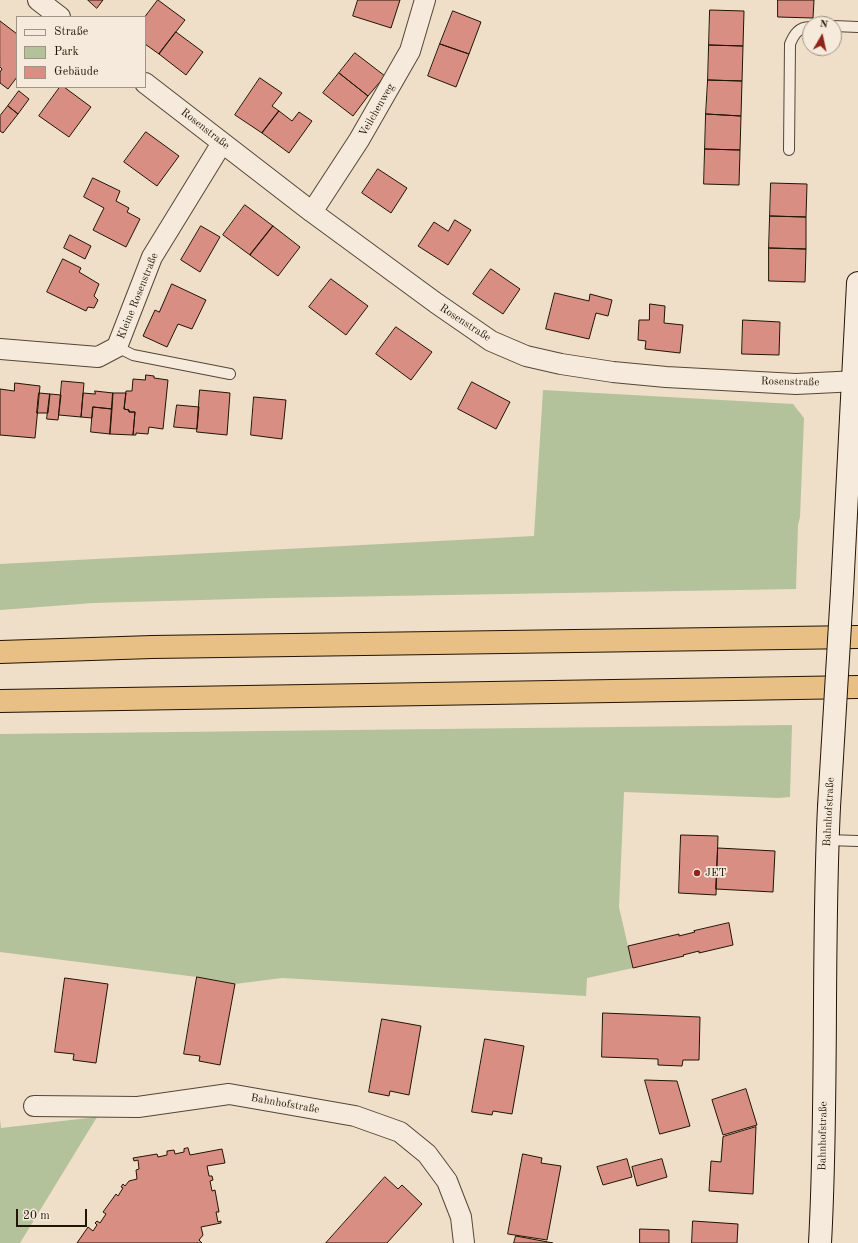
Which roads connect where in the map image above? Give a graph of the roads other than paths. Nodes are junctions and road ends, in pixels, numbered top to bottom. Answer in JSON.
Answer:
{"nodes":[{"id":1,"x":38,"y":0,"type":"edge"},
{"id":2,"x":425,"y":0,"type":"edge"},
{"id":3,"x":59,"y":16,"type":"edge"},
{"id":4,"x":842,"y":26,"type":"edge"},
{"id":5,"x":858,"y":26,"type":"edge"},
{"id":6,"x":802,"y":29,"type":"edge"},
{"id":7,"x":146,"y":83,"type":"edge"},
{"id":8,"x":222,"y":143,"type":"junction"},
{"id":9,"x":789,"y":150,"type":"dead end"},
{"id":10,"x":312,"y":212,"type":"junction"},
{"id":11,"x":858,"y":283,"type":"edge"},
{"id":12,"x":117,"y":348,"type":"junction"},
{"id":13,"x":0,"y":349,"type":"edge"},
{"id":14,"x":230,"y":374,"type":"dead end"},
{"id":15,"x":856,"y":381,"type":"edge"},
{"id":16,"x":858,"y":637,"type":"edge"},
{"id":17,"x":0,"y":652,"type":"edge"},
{"id":18,"x":858,"y":687,"type":"edge"},
{"id":19,"x":0,"y":701,"type":"edge"},
{"id":20,"x":827,"y":840,"type":"junction"},
{"id":21,"x":858,"y":841,"type":"edge"},
{"id":22,"x":34,"y":1106,"type":"dead end"},
{"id":23,"x":464,"y":1243,"type":"edge"},
{"id":24,"x":820,"y":1243,"type":"edge"}],
"edges":[{"from":1,"to":3,"type":"street"},
{"from":2,"to":10,"type":"street","name":"Veilchenweg"},
{"from":4,"to":5,"type":"lane"},
{"from":6,"to":9,"type":"lane"},
{"from":7,"to":8,"type":"street","name":"Rosenstraße"},
{"from":8,"to":10,"type":"street","name":"Rosenstraße"},
{"from":8,"to":12,"type":"street","name":"Kleine Rosenstraße"},
{"from":10,"to":15,"type":"street","name":"Rosenstraße"},
{"from":11,"to":15,"type":"main road","name":"Bahnhofstraße"},
{"from":12,"to":13,"type":"street","name":"Kleine Rosenstraße"},
{"from":12,"to":14,"type":"lane"},
{"from":15,"to":20,"type":"main road","name":"Bahnhofstraße","bridge":true},
{"from":16,"to":17,"type":"highway"},
{"from":18,"to":19,"type":"highway"},
{"from":20,"to":21,"type":"lane"},
{"from":20,"to":24,"type":"main road","name":"Bahnhofstraße"},
{"from":22,"to":23,"type":"street","name":"Bahnhofstraße"}]}
